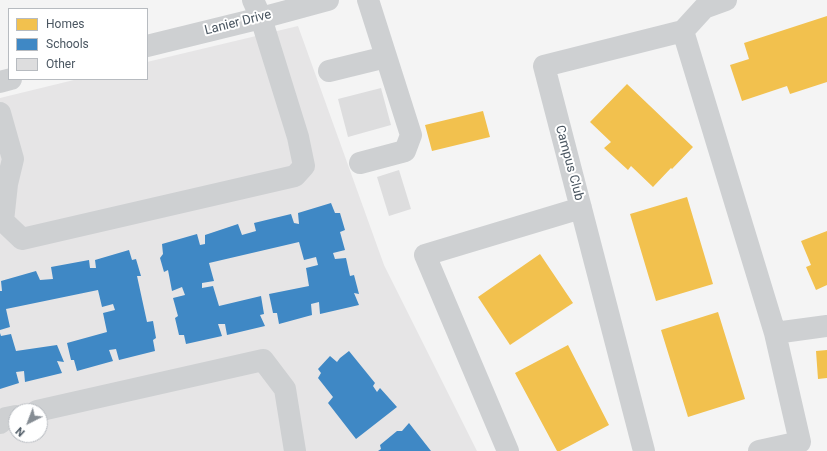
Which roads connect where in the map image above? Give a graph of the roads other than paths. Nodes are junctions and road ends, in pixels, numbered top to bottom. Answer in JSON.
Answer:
{"nodes":[{"id":1,"x":328,"y":0,"type":"edge"},
{"id":2,"x":368,"y":0,"type":"edge"},
{"id":3,"x":726,"y":0,"type":"edge"},
{"id":4,"x":257,"y":9,"type":"edge"},
{"id":5,"x":683,"y":30,"type":"junction"},
{"id":6,"x":148,"y":46,"type":"edge"},
{"id":7,"x":386,"y":57,"type":"junction"},
{"id":8,"x":329,"y":71,"type":"dead end"},
{"id":9,"x":0,"y":113,"type":"edge"},
{"id":10,"x":360,"y":163,"type":"dead end"},
{"id":11,"x":581,"y":208,"type":"junction"},
{"id":12,"x":827,"y":326,"type":"edge"},
{"id":13,"x":775,"y":333,"type":"junction"},
{"id":14,"x":48,"y":409,"type":"edge"},
{"id":15,"x":295,"y":451,"type":"edge"},
{"id":16,"x":508,"y":451,"type":"edge"},
{"id":17,"x":644,"y":451,"type":"edge"},
{"id":18,"x":759,"y":451,"type":"edge"}],
"edges":[{"from":1,"to":4,"type":"street","name":"Lanier Drive"},
{"from":2,"to":7,"type":"street"},
{"from":3,"to":5,"type":"street"},
{"from":4,"to":6,"type":"street","name":"Lanier Drive"},
{"from":4,"to":9,"type":"street"},
{"from":5,"to":11,"type":"street","name":"Campus Club"},
{"from":5,"to":13,"type":"street"},
{"from":7,"to":8,"type":"street"},
{"from":7,"to":10,"type":"street"},
{"from":11,"to":16,"type":"street"},
{"from":11,"to":17,"type":"street","name":"Campus Club"},
{"from":12,"to":13,"type":"street"},
{"from":13,"to":18,"type":"street"},
{"from":14,"to":15,"type":"street"}]}
